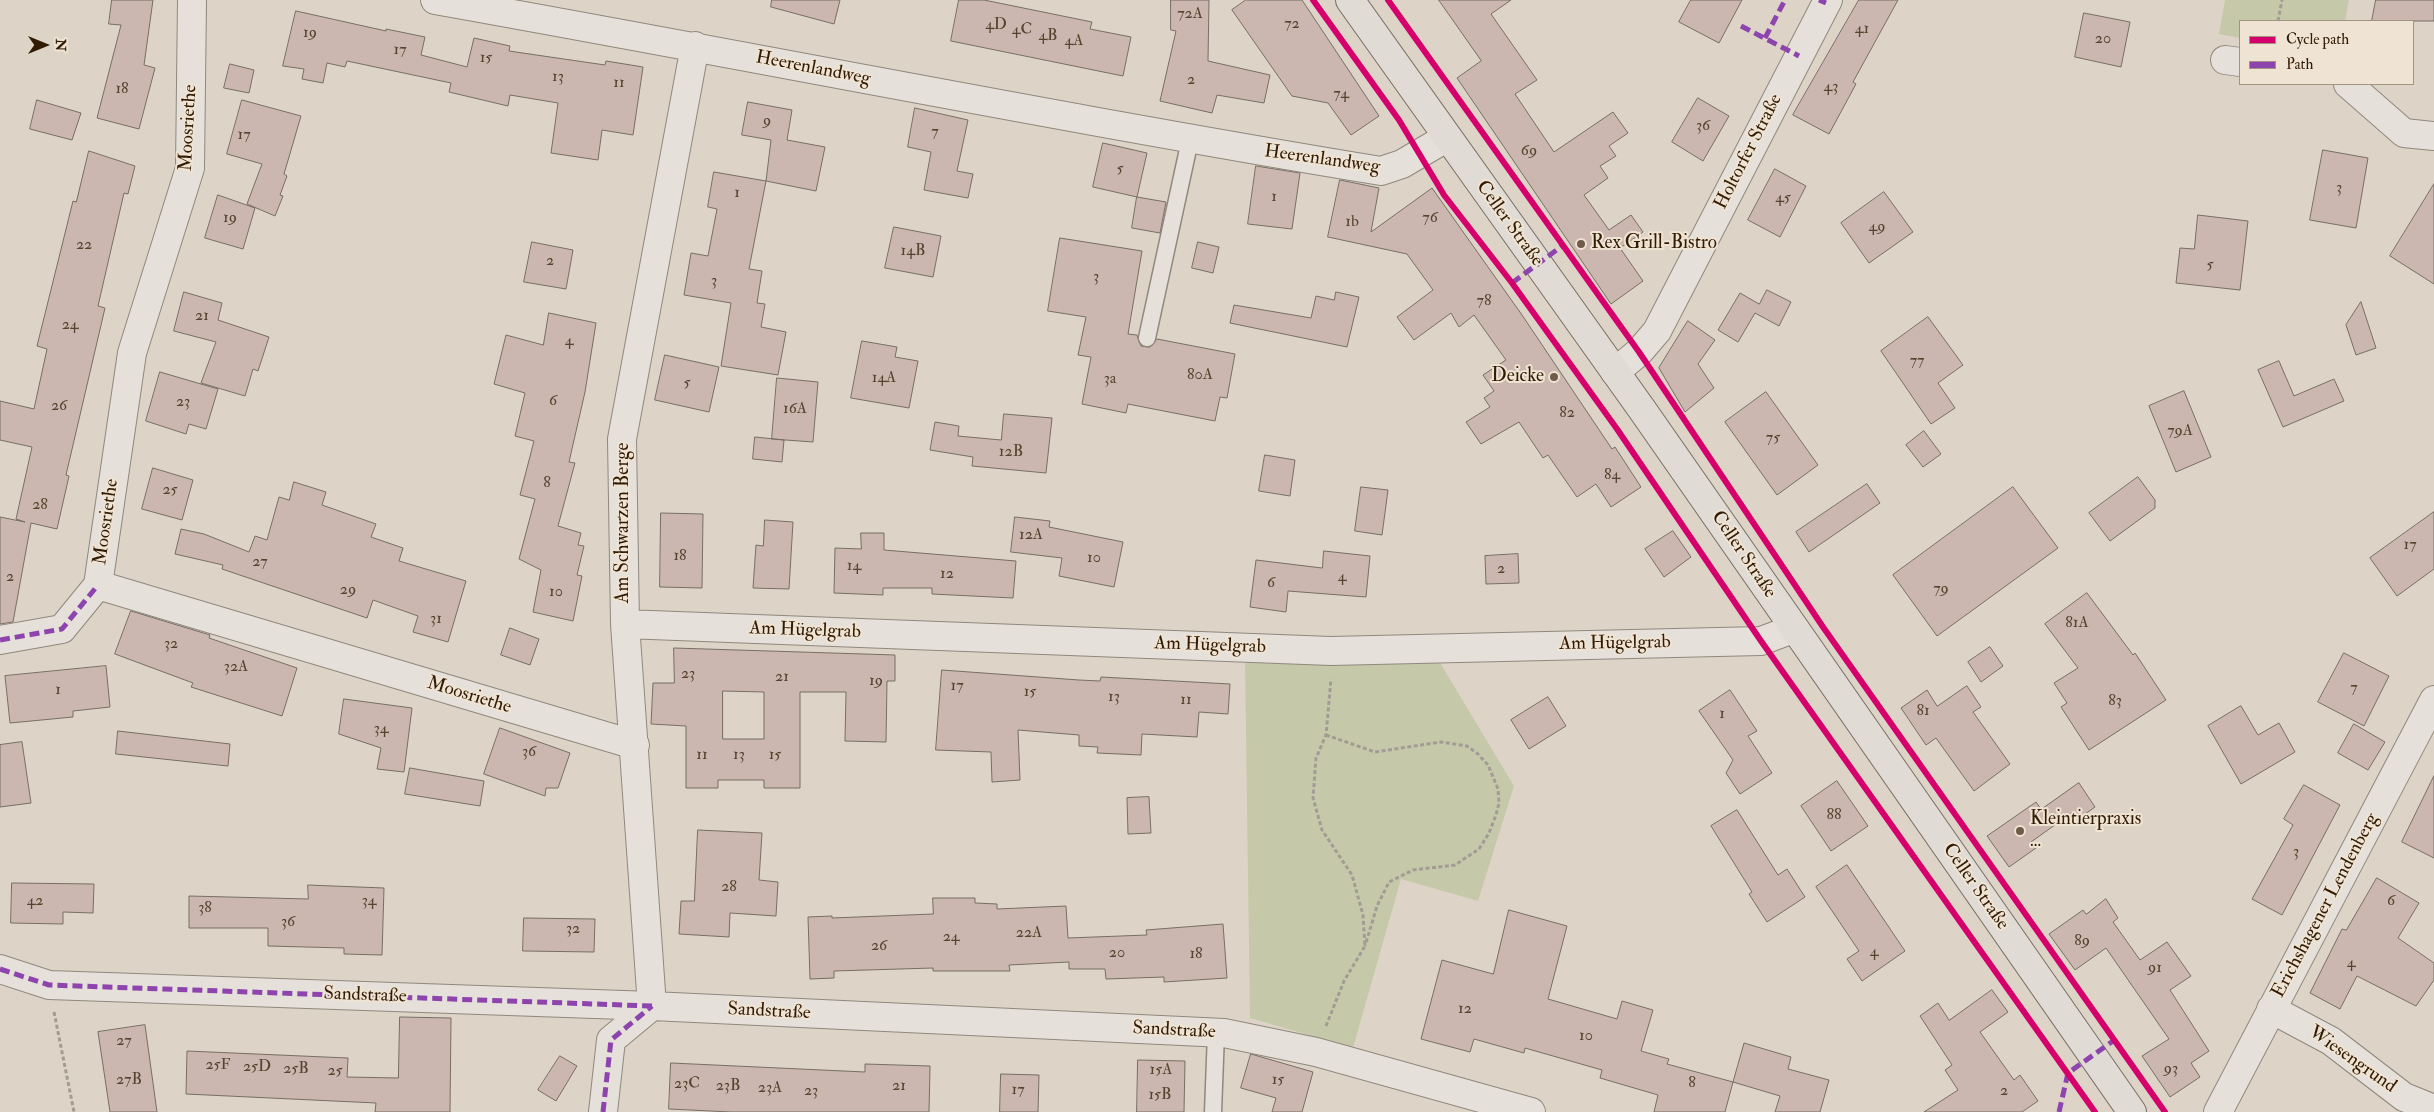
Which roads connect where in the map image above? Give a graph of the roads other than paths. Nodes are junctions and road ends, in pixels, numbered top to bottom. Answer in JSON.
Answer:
{"nodes":[{"id":1,"x":192,"y":0,"type":"edge"},
{"id":2,"x":435,"y":0,"type":"edge"},
{"id":3,"x":1350,"y":0,"type":"edge"},
{"id":4,"x":1828,"y":0,"type":"edge"},
{"id":5,"x":695,"y":46,"type":"junction"},
{"id":6,"x":2349,"y":85,"type":"edge"},
{"id":7,"x":2434,"y":136,"type":"edge"},
{"id":8,"x":1446,"y":138,"type":"junction"},
{"id":9,"x":1190,"y":140,"type":"junction"},
{"id":10,"x":1147,"y":338,"type":"dead end"},
{"id":11,"x":1615,"y":372,"type":"junction"},
{"id":12,"x":98,"y":585,"type":"junction"},
{"id":13,"x":625,"y":624,"type":"junction"},
{"id":14,"x":1793,"y":629,"type":"junction"},
{"id":15,"x":0,"y":640,"type":"edge"},
{"id":16,"x":2434,"y":700,"type":"edge"},
{"id":17,"x":634,"y":745,"type":"junction"},
{"id":18,"x":0,"y":969,"type":"edge"},
{"id":19,"x":652,"y":1006,"type":"junction"},
{"id":20,"x":2271,"y":1009,"type":"junction"},
{"id":21,"x":1216,"y":1033,"type":"junction"},
{"id":22,"x":2434,"y":1109,"type":"edge"},
{"id":23,"x":603,"y":1112,"type":"edge"},
{"id":24,"x":1213,"y":1112,"type":"edge"},
{"id":25,"x":1531,"y":1112,"type":"edge"},
{"id":26,"x":2132,"y":1112,"type":"edge"},
{"id":27,"x":2218,"y":1112,"type":"edge"}],
"edges":[{"from":1,"to":12,"type":"street","name":"Moosriethe"},
{"from":2,"to":5,"type":"street","name":"Heerenlandweg"},
{"from":3,"to":8,"type":"main road","name":"Celler Straße"},
{"from":4,"to":11,"type":"street","name":"Holtorfer Straße"},
{"from":5,"to":9,"type":"street","name":"Heerenlandweg"},
{"from":5,"to":13,"type":"street","name":"Am Schwarzen Berge"},
{"from":6,"to":7,"type":"street"},
{"from":8,"to":9,"type":"street","name":"Heerenlandweg"},
{"from":8,"to":11,"type":"main road","name":"Celler Straße"},
{"from":9,"to":10,"type":"lane"},
{"from":11,"to":14,"type":"main road","name":"Celler Straße"},
{"from":12,"to":15,"type":"street"},
{"from":12,"to":17,"type":"street","name":"Moosriethe"},
{"from":13,"to":14,"type":"street","name":"Am Hügelgrab"},
{"from":13,"to":17,"type":"street","name":"Am Schwarzen Berge"},
{"from":14,"to":26,"type":"main road","name":"Celler Straße"},
{"from":16,"to":20,"type":"street","name":"Erichshagener Lendenberg"},
{"from":17,"to":19,"type":"street","name":"Am Schwarzen Berge"},
{"from":18,"to":19,"type":"street","name":"Sandstraße"},
{"from":19,"to":21,"type":"street","name":"Sandstraße"},
{"from":19,"to":23,"type":"street"},
{"from":20,"to":22,"type":"street","name":"Wiesengrund"},
{"from":20,"to":27,"type":"street","name":"Erichshagener Lendenberg"},
{"from":21,"to":24,"type":"lane"},
{"from":21,"to":25,"type":"street","name":"Sandstraße"}]}
